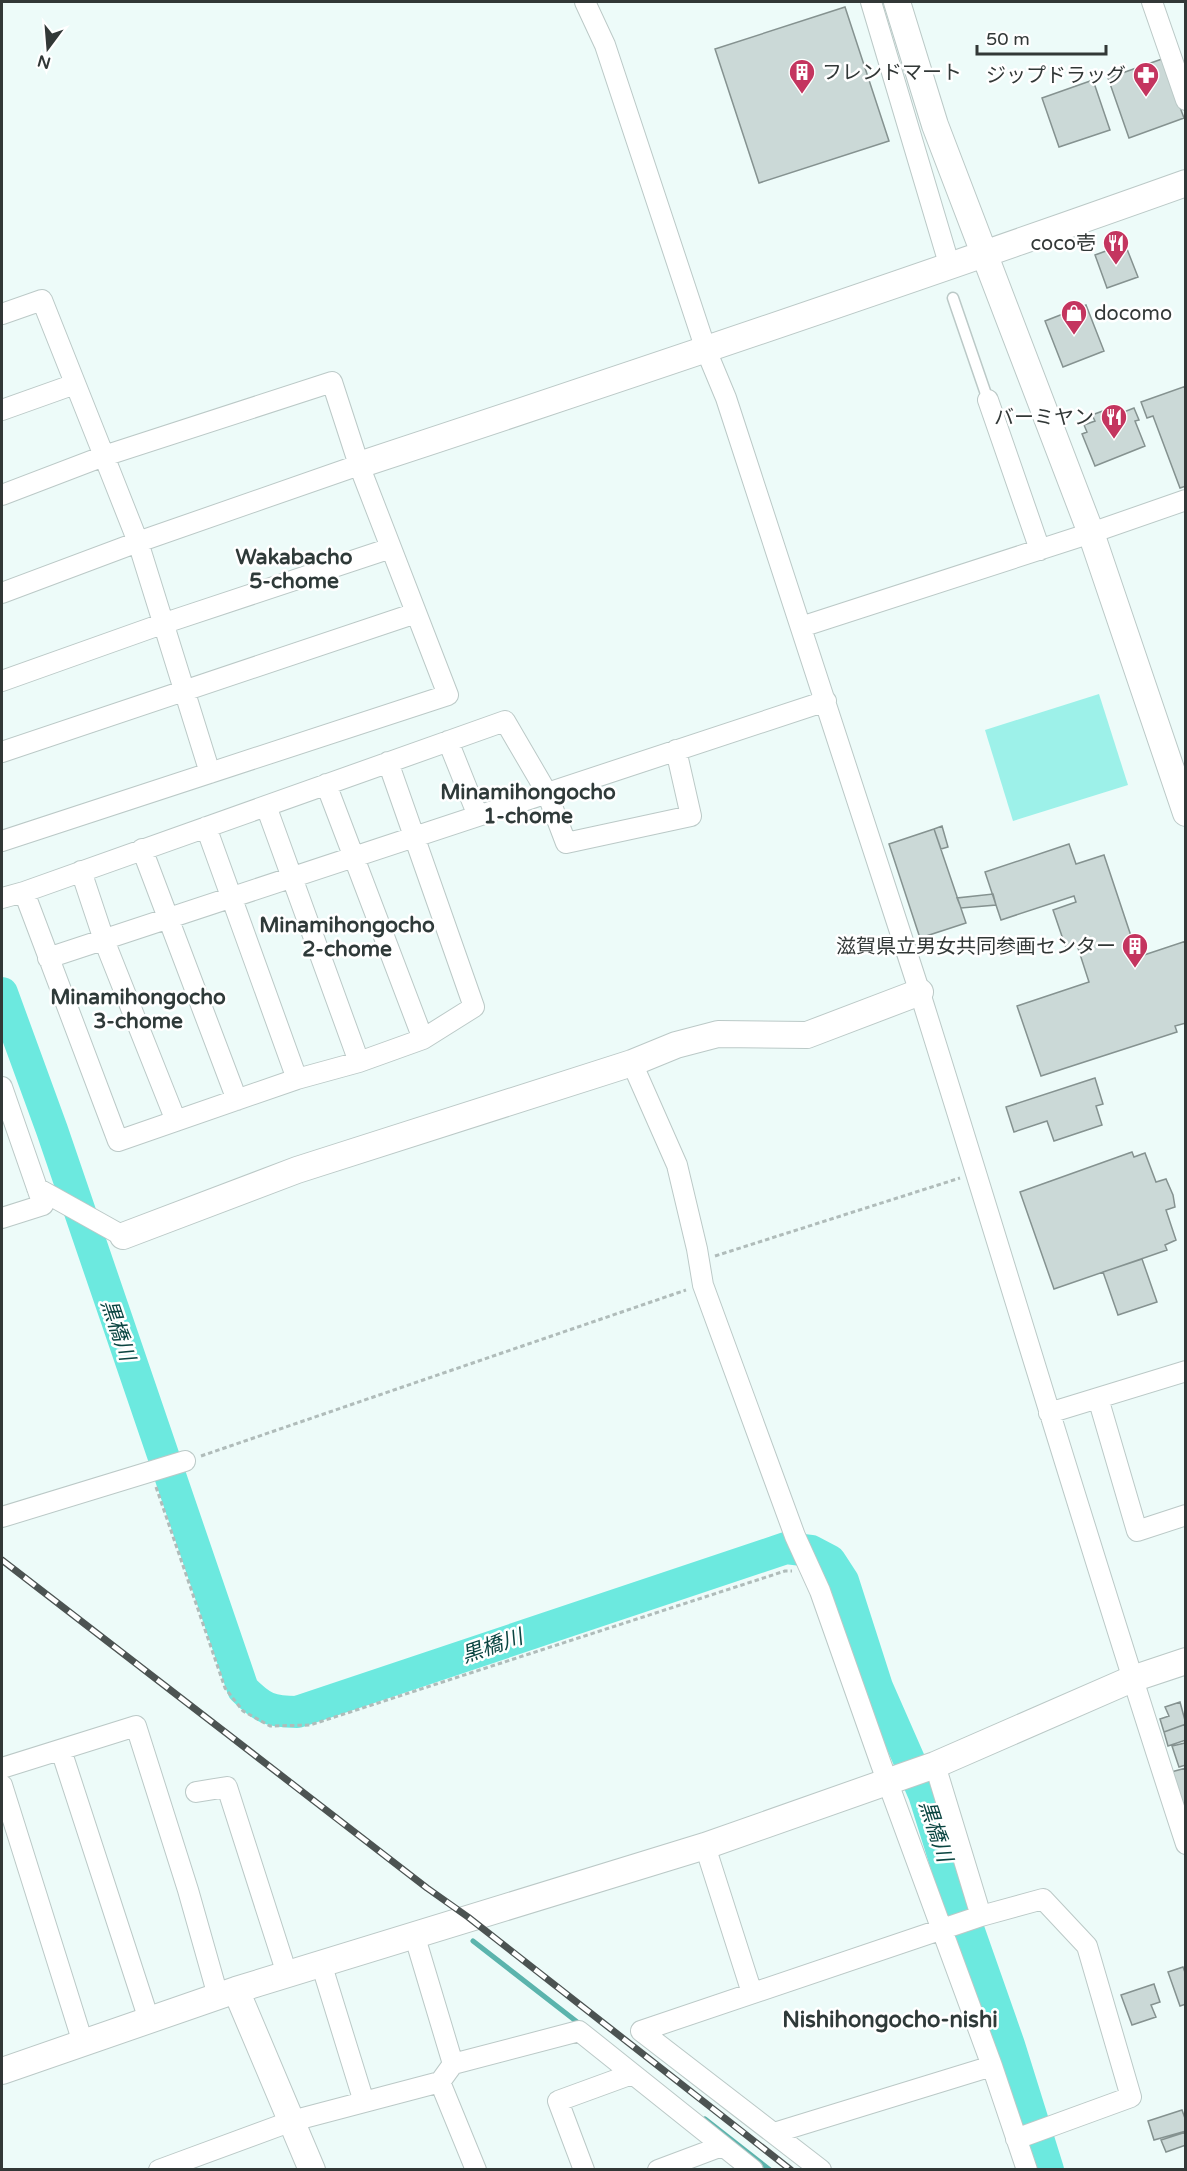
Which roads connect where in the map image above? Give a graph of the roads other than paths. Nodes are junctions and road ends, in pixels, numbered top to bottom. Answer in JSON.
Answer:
{"nodes":[{"id":1,"x":585,"y":2,"type":"edge"},
{"id":2,"x":871,"y":2,"type":"edge"},
{"id":3,"x":897,"y":2,"type":"edge"},
{"id":4,"x":1152,"y":2,"type":"edge"},
{"id":5,"x":1185,"y":100,"type":"edge"},
{"id":6,"x":1185,"y":183,"type":"edge"},
{"id":7,"x":986,"y":255,"type":"junction"},
{"id":8,"x":950,"y":267,"type":"junction"},
{"id":9,"x":953,"y":298,"type":"dead end"},
{"id":10,"x":2,"y":314,"type":"edge"},
{"id":11,"x":706,"y":350,"type":"junction"},
{"id":12,"x":75,"y":384,"type":"junction"},
{"id":13,"x":988,"y":400,"type":"joint"},
{"id":14,"x":2,"y":410,"type":"edge"},
{"id":15,"x":104,"y":456,"type":"junction"},
{"id":16,"x":359,"y":465,"type":"junction"},
{"id":17,"x":2,"y":495,"type":"edge"},
{"id":18,"x":1185,"y":500,"type":"edge"},
{"id":19,"x":1091,"y":533,"type":"junction"},
{"id":20,"x":138,"y":542,"type":"junction"},
{"id":21,"x":391,"y":548,"type":"junction"},
{"id":22,"x":1040,"y":550,"type":"junction"},
{"id":23,"x":2,"y":593,"type":"edge"},
{"id":24,"x":416,"y":613,"type":"junction"},
{"id":25,"x":162,"y":624,"type":"junction"},
{"id":26,"x":801,"y":627,"type":"junction"},
{"id":27,"x":2,"y":681,"type":"edge"},
{"id":28,"x":183,"y":690,"type":"junction"},
{"id":29,"x":826,"y":701,"type":"junction"},
{"id":30,"x":448,"y":741,"type":"junction"},
{"id":31,"x":676,"y":750,"type":"junction"},
{"id":32,"x":2,"y":752,"type":"edge"},
{"id":33,"x":388,"y":762,"type":"junction"},
{"id":34,"x":210,"y":773,"type":"junction"},
{"id":35,"x":326,"y":784,"type":"junction"},
{"id":36,"x":547,"y":793,"type":"junction"},
{"id":37,"x":266,"y":806,"type":"junction"},
{"id":38,"x":1185,"y":813,"type":"edge"},
{"id":39,"x":478,"y":816,"type":"junction"},
{"id":40,"x":206,"y":827,"type":"junction"},
{"id":41,"x":414,"y":837,"type":"junction"},
{"id":42,"x":2,"y":841,"type":"edge"},
{"id":43,"x":142,"y":849,"type":"junction"},
{"id":44,"x":354,"y":857,"type":"junction"},
{"id":45,"x":81,"y":871,"type":"junction"},
{"id":46,"x":292,"y":878,"type":"junction"},
{"id":47,"x":24,"y":892,"type":"junction"},
{"id":48,"x":233,"y":897,"type":"junction"},
{"id":49,"x":2,"y":898,"type":"edge"},
{"id":50,"x":169,"y":918,"type":"junction"},
{"id":51,"x":104,"y":940,"type":"junction"},
{"id":52,"x":48,"y":958,"type":"junction"},
{"id":53,"x":920,"y":992,"type":"junction"},
{"id":54,"x":423,"y":1039,"type":"junction"},
{"id":55,"x":359,"y":1062,"type":"junction"},
{"id":56,"x":632,"y":1063,"type":"junction"},
{"id":57,"x":297,"y":1079,"type":"junction"},
{"id":58,"x":2,"y":1087,"type":"edge"},
{"id":59,"x":237,"y":1100,"type":"junction"},
{"id":60,"x":176,"y":1121,"type":"junction"},
{"id":61,"x":7,"y":1122,"type":"edge"},
{"id":62,"x":37,"y":1188,"type":"junction"},
{"id":63,"x":2,"y":1218,"type":"edge"},
{"id":64,"x":123,"y":1236,"type":"joint"},
{"id":65,"x":1185,"y":1371,"type":"edge"},
{"id":66,"x":1098,"y":1398,"type":"junction"},
{"id":67,"x":1049,"y":1413,"type":"junction"},
{"id":68,"x":185,"y":1461,"type":"road end"},
{"id":69,"x":1185,"y":1515,"type":"edge"},
{"id":70,"x":2,"y":1517,"type":"edge"},
{"id":71,"x":1185,"y":1661,"type":"edge"},
{"id":72,"x":1132,"y":1679,"type":"junction"},
{"id":73,"x":61,"y":1750,"type":"junction"},
{"id":74,"x":935,"y":1765,"type":"junction"},
{"id":75,"x":2,"y":1768,"type":"edge"},
{"id":76,"x":888,"y":1781,"type":"junction"},
{"id":77,"x":2,"y":1785,"type":"edge"},
{"id":78,"x":196,"y":1792,"type":"dead end"},
{"id":79,"x":1185,"y":1844,"type":"edge"},
{"id":80,"x":705,"y":1846,"type":"junction"},
{"id":81,"x":981,"y":1916,"type":"junction"},
{"id":82,"x":943,"y":1930,"type":"junction"},
{"id":83,"x":414,"y":1934,"type":"junction"},
{"id":84,"x":321,"y":1963,"type":"junction"},
{"id":85,"x":287,"y":1974,"type":"junction"},
{"id":86,"x":227,"y":1993,"type":"junction"},
{"id":87,"x":752,"y":1993,"type":"junction"},
{"id":88,"x":149,"y":2020,"type":"junction"},
{"id":89,"x":82,"y":2043,"type":"junction"},
{"id":90,"x":453,"y":2064,"type":"junction"},
{"id":91,"x":992,"y":2066,"type":"junction"},
{"id":92,"x":2,"y":2071,"type":"edge"},
{"id":93,"x":632,"y":2073,"type":"junction"},
{"id":94,"x":440,"y":2082,"type":"junction"},
{"id":95,"x":364,"y":2102,"type":"junction"},
{"id":96,"x":292,"y":2121,"type":"junction"},
{"id":97,"x":774,"y":2133,"type":"junction"},
{"id":98,"x":1016,"y":2139,"type":"junction"},
{"id":99,"x":722,"y":2146,"type":"junction"},
{"id":100,"x":159,"y":2169,"type":"edge"},
{"id":101,"x":312,"y":2169,"type":"edge"},
{"id":102,"x":476,"y":2169,"type":"edge"},
{"id":103,"x":584,"y":2169,"type":"edge"},
{"id":104,"x":658,"y":2169,"type":"edge"},
{"id":105,"x":753,"y":2169,"type":"edge"},
{"id":106,"x":821,"y":2169,"type":"edge"},
{"id":107,"x":1027,"y":2169,"type":"edge"}],
"edges":[{"from":1,"to":11,"type":"street"},
{"from":2,"to":8,"type":"street"},
{"from":3,"to":7,"type":"street"},
{"from":4,"to":5,"type":"street"},
{"from":6,"to":7,"type":"street"},
{"from":7,"to":8,"type":"street"},
{"from":7,"to":19,"type":"street"},
{"from":8,"to":11,"type":"street"},
{"from":9,"to":13,"type":"lane"},
{"from":10,"to":12,"type":"street"},
{"from":11,"to":16,"type":"street"},
{"from":11,"to":26,"type":"street"},
{"from":12,"to":14,"type":"street"},
{"from":12,"to":15,"type":"street"},
{"from":13,"to":22,"type":"street"},
{"from":15,"to":16,"type":"street"},
{"from":15,"to":17,"type":"street"},
{"from":15,"to":20,"type":"street"},
{"from":16,"to":20,"type":"street"},
{"from":16,"to":21,"type":"street"},
{"from":18,"to":19,"type":"street"},
{"from":19,"to":22,"type":"street"},
{"from":19,"to":38,"type":"street"},
{"from":20,"to":23,"type":"street"},
{"from":20,"to":25,"type":"street"},
{"from":21,"to":24,"type":"street"},
{"from":21,"to":25,"type":"street"},
{"from":22,"to":26,"type":"street"},
{"from":24,"to":28,"type":"street"},
{"from":24,"to":34,"type":"street"},
{"from":25,"to":27,"type":"street"},
{"from":25,"to":28,"type":"street"},
{"from":26,"to":29,"type":"street"},
{"from":28,"to":32,"type":"street"},
{"from":28,"to":34,"type":"street"},
{"from":29,"to":31,"type":"street"},
{"from":29,"to":53,"type":"street"},
{"from":30,"to":33,"type":"street"},
{"from":30,"to":36,"type":"street"},
{"from":30,"to":39,"type":"street"},
{"from":31,"to":36,"type":"street"},
{"from":31,"to":36,"type":"street"},
{"from":33,"to":35,"type":"street"},
{"from":33,"to":41,"type":"street"},
{"from":34,"to":42,"type":"street"},
{"from":35,"to":37,"type":"street"},
{"from":35,"to":44,"type":"street"},
{"from":36,"to":39,"type":"street"},
{"from":37,"to":40,"type":"street"},
{"from":37,"to":46,"type":"street"},
{"from":39,"to":41,"type":"street"},
{"from":40,"to":43,"type":"street"},
{"from":40,"to":48,"type":"street"},
{"from":41,"to":44,"type":"street"},
{"from":41,"to":54,"type":"street"},
{"from":43,"to":45,"type":"street"},
{"from":43,"to":50,"type":"street"},
{"from":44,"to":46,"type":"street"},
{"from":44,"to":54,"type":"street"},
{"from":45,"to":47,"type":"street"},
{"from":45,"to":51,"type":"street"},
{"from":46,"to":48,"type":"street"},
{"from":46,"to":55,"type":"street"},
{"from":47,"to":49,"type":"street"},
{"from":47,"to":52,"type":"street"},
{"from":48,"to":50,"type":"street"},
{"from":48,"to":57,"type":"street"},
{"from":50,"to":51,"type":"street"},
{"from":50,"to":59,"type":"street"},
{"from":51,"to":52,"type":"street"},
{"from":51,"to":60,"type":"street"},
{"from":52,"to":60,"type":"street"},
{"from":53,"to":56,"type":"street"},
{"from":53,"to":67,"type":"street"},
{"from":54,"to":55,"type":"street"},
{"from":55,"to":57,"type":"street"},
{"from":56,"to":64,"type":"street"},
{"from":56,"to":76,"type":"street"},
{"from":57,"to":59,"type":"street"},
{"from":58,"to":61,"type":"street"},
{"from":59,"to":60,"type":"street"},
{"from":61,"to":62,"type":"street"},
{"from":62,"to":63,"type":"street"},
{"from":62,"to":64,"type":"street"},
{"from":65,"to":66,"type":"street"},
{"from":66,"to":67,"type":"street"},
{"from":66,"to":69,"type":"street"},
{"from":67,"to":72,"type":"street"},
{"from":68,"to":70,"type":"street"},
{"from":71,"to":72,"type":"street"},
{"from":72,"to":74,"type":"street"},
{"from":72,"to":79,"type":"street"},
{"from":73,"to":75,"type":"street"},
{"from":73,"to":86,"type":"street"},
{"from":73,"to":88,"type":"street"},
{"from":74,"to":76,"type":"street"},
{"from":74,"to":81,"type":"street"},
{"from":76,"to":80,"type":"street"},
{"from":76,"to":82,"type":"street"},
{"from":77,"to":89,"type":"street"},
{"from":78,"to":85,"type":"street"},
{"from":80,"to":83,"type":"street"},
{"from":80,"to":87,"type":"street"},
{"from":81,"to":82,"type":"street"},
{"from":81,"to":98,"type":"street"},
{"from":82,"to":87,"type":"street"},
{"from":82,"to":91,"type":"street"},
{"from":83,"to":84,"type":"street"},
{"from":83,"to":90,"type":"street"},
{"from":84,"to":85,"type":"street"},
{"from":84,"to":95,"type":"street"},
{"from":85,"to":86,"type":"street"},
{"from":86,"to":88,"type":"street"},
{"from":86,"to":96,"type":"street"},
{"from":87,"to":97,"type":"street"},
{"from":88,"to":89,"type":"street"},
{"from":89,"to":92,"type":"street"},
{"from":90,"to":93,"type":"street"},
{"from":90,"to":94,"type":"street"},
{"from":91,"to":97,"type":"street"},
{"from":91,"to":98,"type":"street"},
{"from":93,"to":99,"type":"street"},
{"from":93,"to":103,"type":"street"},
{"from":94,"to":95,"type":"street"},
{"from":94,"to":102,"type":"street"},
{"from":95,"to":96,"type":"street"},
{"from":96,"to":100,"type":"street"},
{"from":96,"to":101,"type":"street"},
{"from":97,"to":106,"type":"street"},
{"from":98,"to":107,"type":"street"},
{"from":99,"to":104,"type":"street"},
{"from":99,"to":105,"type":"street"}]}
